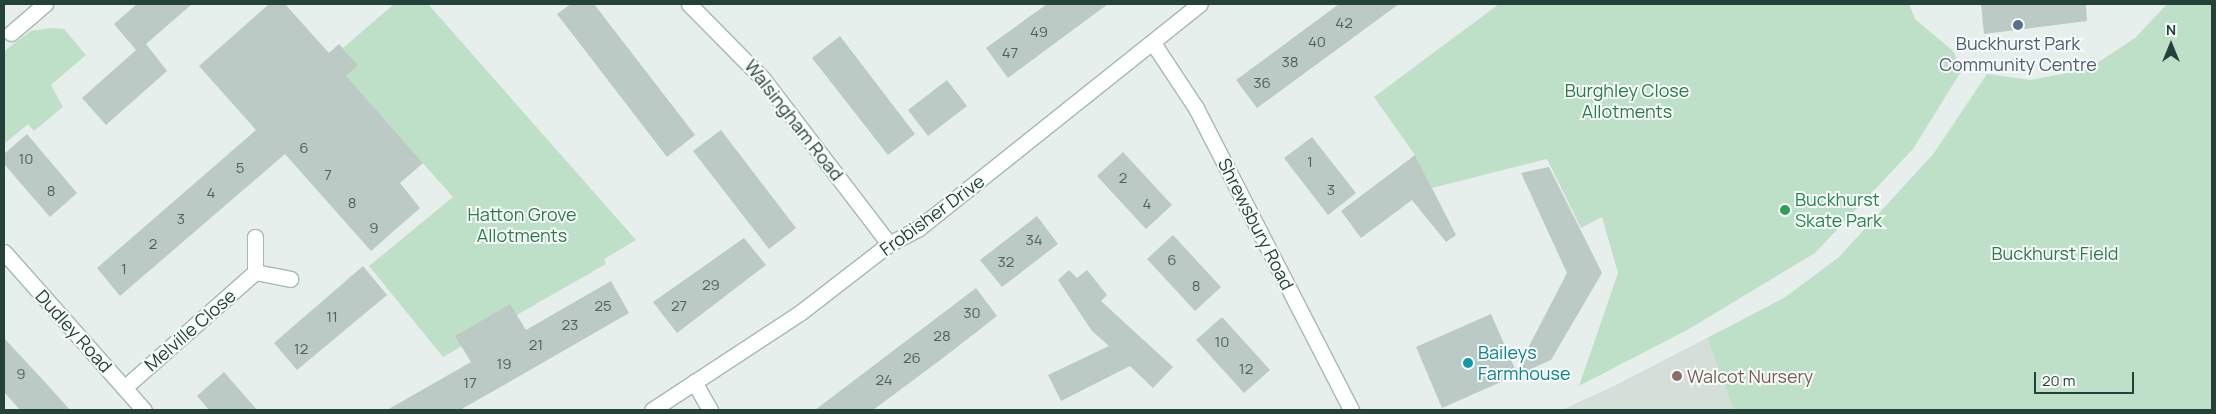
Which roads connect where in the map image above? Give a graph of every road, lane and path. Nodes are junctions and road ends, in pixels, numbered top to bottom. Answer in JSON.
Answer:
{"nodes":[{"id":1,"x":44,"y":4,"type":"edge"},
{"id":2,"x":689,"y":4,"type":"edge"},
{"id":3,"x":1200,"y":4,"type":"edge"},
{"id":4,"x":11,"y":33,"type":"dead end"},
{"id":5,"x":1153,"y":42,"type":"junction"},
{"id":6,"x":255,"y":237,"type":"dead end"},
{"id":7,"x":889,"y":244,"type":"junction"},
{"id":8,"x":4,"y":252,"type":"edge"},
{"id":9,"x":255,"y":272,"type":"junction"},
{"id":10,"x":290,"y":279,"type":"dead end"},
{"id":11,"x":694,"y":382,"type":"junction"},
{"id":12,"x":124,"y":388,"type":"junction"},
{"id":13,"x":144,"y":410,"type":"edge"},
{"id":14,"x":652,"y":410,"type":"edge"},
{"id":15,"x":710,"y":410,"type":"edge"},
{"id":16,"x":1352,"y":410,"type":"edge"}],
"edges":[{"from":1,"to":4,"type":"street"},
{"from":2,"to":7,"type":"street","name":"Walsingham Road"},
{"from":3,"to":5,"type":"street","name":"Frobisher Drive"},
{"from":5,"to":7,"type":"street","name":"Frobisher Drive"},
{"from":5,"to":16,"type":"street","name":"Shrewsbury Road"},
{"from":6,"to":9,"type":"street"},
{"from":7,"to":11,"type":"street","name":"Frobisher Drive"},
{"from":8,"to":12,"type":"street","name":"Dudley Road"},
{"from":9,"to":10,"type":"street"},
{"from":9,"to":12,"type":"street","name":"Melville Close"},
{"from":11,"to":14,"type":"street","name":"Frobisher Drive"},
{"from":11,"to":15,"type":"street"},
{"from":12,"to":13,"type":"street","name":"Dudley Road"}]}
